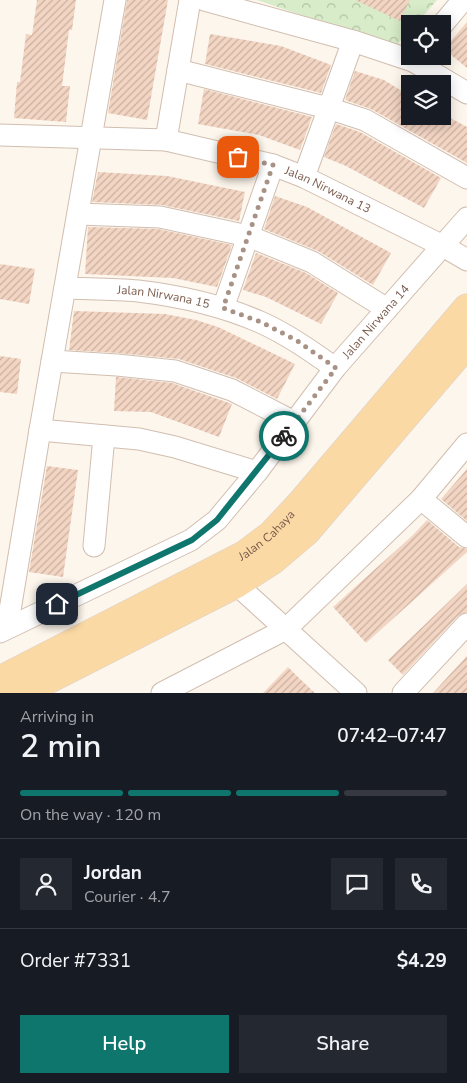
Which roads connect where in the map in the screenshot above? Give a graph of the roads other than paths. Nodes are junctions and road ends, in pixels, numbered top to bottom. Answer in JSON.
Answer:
{"nodes":[{"id":1,"x":115,"y":0,"type":"edge"},
{"id":2,"x":190,"y":0,"type":"edge"},
{"id":3,"x":204,"y":0,"type":"edge"},
{"id":4,"x":463,"y":0,"type":"edge"},
{"id":5,"x":450,"y":15,"type":"edge"},
{"id":6,"x":353,"y":41,"type":"junction"},
{"id":7,"x":401,"y":55,"type":"edge"},
{"id":8,"x":424,"y":65,"type":"edge"},
{"id":9,"x":178,"y":70,"type":"junction"},
{"id":10,"x":467,"y":93,"type":"edge"},
{"id":11,"x":328,"y":108,"type":"junction"},
{"id":12,"x":0,"y":135,"type":"edge"},
{"id":13,"x":91,"y":138,"type":"junction"},
{"id":14,"x":166,"y":140,"type":"junction"},
{"id":15,"x":273,"y":165,"type":"junction"},
{"id":16,"x":304,"y":177,"type":"junction"},
{"id":17,"x":467,"y":178,"type":"edge"},
{"id":18,"x":78,"y":214,"type":"junction"},
{"id":19,"x":467,"y":218,"type":"edge"},
{"id":20,"x":248,"y":236,"type":"junction"},
{"id":21,"x":443,"y":246,"type":"junction"},
{"id":22,"x":467,"y":260,"type":"edge"},
{"id":23,"x":65,"y":288,"type":"junction"},
{"id":24,"x":223,"y":308,"type":"junction"},
{"id":25,"x":467,"y":308,"type":"edge"},
{"id":26,"x":388,"y":309,"type":"junction"},
{"id":27,"x":467,"y":344,"type":"edge"},
{"id":28,"x":52,"y":361,"type":"junction"},
{"id":29,"x":336,"y":368,"type":"junction"},
{"id":30,"x":294,"y":422,"type":"junction"},
{"id":31,"x":40,"y":430,"type":"junction"},
{"id":32,"x":104,"y":436,"type":"junction"},
{"id":33,"x":467,"y":444,"type":"edge"},
{"id":34,"x":257,"y":472,"type":"junction"},
{"id":35,"x":422,"y":499,"type":"junction"},
{"id":36,"x":467,"y":537,"type":"edge"},
{"id":37,"x":94,"y":546,"type":"dead end"},
{"id":38,"x":236,"y":584,"type":"junction"},
{"id":39,"x":467,"y":624,"type":"edge"},
{"id":40,"x":286,"y":629,"type":"junction"},
{"id":41,"x":3,"y":630,"type":"edge"},
{"id":42,"x":0,"y":680,"type":"edge"},
{"id":43,"x":22,"y":693,"type":"edge"},
{"id":44,"x":163,"y":693,"type":"edge"},
{"id":45,"x":356,"y":693,"type":"edge"},
{"id":46,"x":402,"y":693,"type":"edge"}],
"edges":[{"from":1,"to":13,"type":"street"},
{"from":2,"to":9,"type":"street"},
{"from":3,"to":6,"type":"street"},
{"from":4,"to":5,"type":"street"},
{"from":6,"to":7,"type":"street"},
{"from":6,"to":11,"type":"street"},
{"from":8,"to":10,"type":"street"},
{"from":9,"to":11,"type":"street"},
{"from":9,"to":14,"type":"street"},
{"from":11,"to":16,"type":"street"},
{"from":11,"to":17,"type":"street"},
{"from":12,"to":13,"type":"street","name":"Jalan Nirwana 13"},
{"from":13,"to":14,"type":"street","name":"Jalan Nirwana 13"},
{"from":13,"to":18,"type":"street"},
{"from":14,"to":15,"type":"street","name":"Jalan Nirwana 13"},
{"from":15,"to":16,"type":"street","name":"Jalan Nirwana 13"},
{"from":15,"to":20,"type":"street"},
{"from":16,"to":21,"type":"street","name":"Jalan Nirwana 13"},
{"from":18,"to":20,"type":"street"},
{"from":18,"to":23,"type":"street"},
{"from":19,"to":21,"type":"street","name":"Jalan Nirwana 14"},
{"from":20,"to":24,"type":"street"},
{"from":20,"to":26,"type":"street"},
{"from":21,"to":22,"type":"street","name":"Jalan Nirwana 13"},
{"from":21,"to":26,"type":"street","name":"Jalan Nirwana 14"},
{"from":23,"to":24,"type":"street","name":"Jalan Nirwana 15"},
{"from":23,"to":28,"type":"street"},
{"from":24,"to":29,"type":"street","name":"Jalan Nirwana 15"},
{"from":25,"to":42,"type":"main road","name":"Jalan Cahaya"},
{"from":26,"to":29,"type":"street","name":"Jalan Nirwana 14"},
{"from":27,"to":38,"type":"main road","name":"Jalan Cahaya"},
{"from":28,"to":30,"type":"street"},
{"from":28,"to":31,"type":"street"},
{"from":29,"to":30,"type":"street","name":"Jalan Nirwana 14"},
{"from":30,"to":34,"type":"street","name":"Jalan Nirwana 14"},
{"from":31,"to":32,"type":"street"},
{"from":31,"to":41,"type":"street"},
{"from":32,"to":34,"type":"street"},
{"from":32,"to":37,"type":"street"},
{"from":33,"to":35,"type":"street"},
{"from":34,"to":41,"type":"street","name":"Jalan Nirwana 14"},
{"from":35,"to":36,"type":"street"},
{"from":35,"to":40,"type":"street"},
{"from":38,"to":40,"type":"street"},
{"from":38,"to":43,"type":"main road","name":"Jalan Cahaya"},
{"from":39,"to":46,"type":"street"},
{"from":40,"to":44,"type":"street"},
{"from":40,"to":45,"type":"street"}]}
